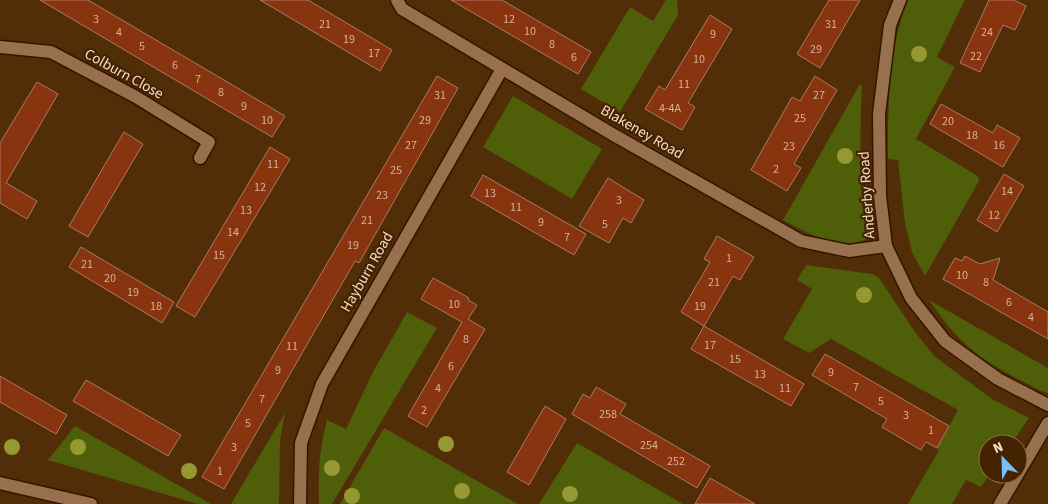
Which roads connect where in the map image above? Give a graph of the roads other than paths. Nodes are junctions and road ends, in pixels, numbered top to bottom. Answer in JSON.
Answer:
{"nodes":[{"id":1,"x":397,"y":0,"type":"edge"},
{"id":2,"x":900,"y":0,"type":"edge"},
{"id":3,"x":0,"y":46,"type":"edge"},
{"id":4,"x":502,"y":69,"type":"junction"},
{"id":5,"x":200,"y":158,"type":"dead end"},
{"id":6,"x":886,"y":246,"type":"junction"},
{"id":7,"x":1048,"y":405,"type":"edge"},
{"id":8,"x":1048,"y":423,"type":"edge"},
{"id":9,"x":0,"y":483,"type":"edge"},
{"id":10,"x":91,"y":504,"type":"edge"},
{"id":11,"x":300,"y":504,"type":"edge"},
{"id":12,"x":1000,"y":504,"type":"edge"}],
"edges":[{"from":1,"to":4,"type":"street","name":"Blakeney Road"},
{"from":2,"to":6,"type":"street","name":"Anderby Road"},
{"from":3,"to":5,"type":"street","name":"Colburn Close"},
{"from":4,"to":6,"type":"street","name":"Blakeney Road"},
{"from":4,"to":11,"type":"street","name":"Hayburn Road"},
{"from":6,"to":7,"type":"street","name":"Anderby Road"},
{"from":8,"to":12,"type":"street"},
{"from":9,"to":10,"type":"street"}]}
